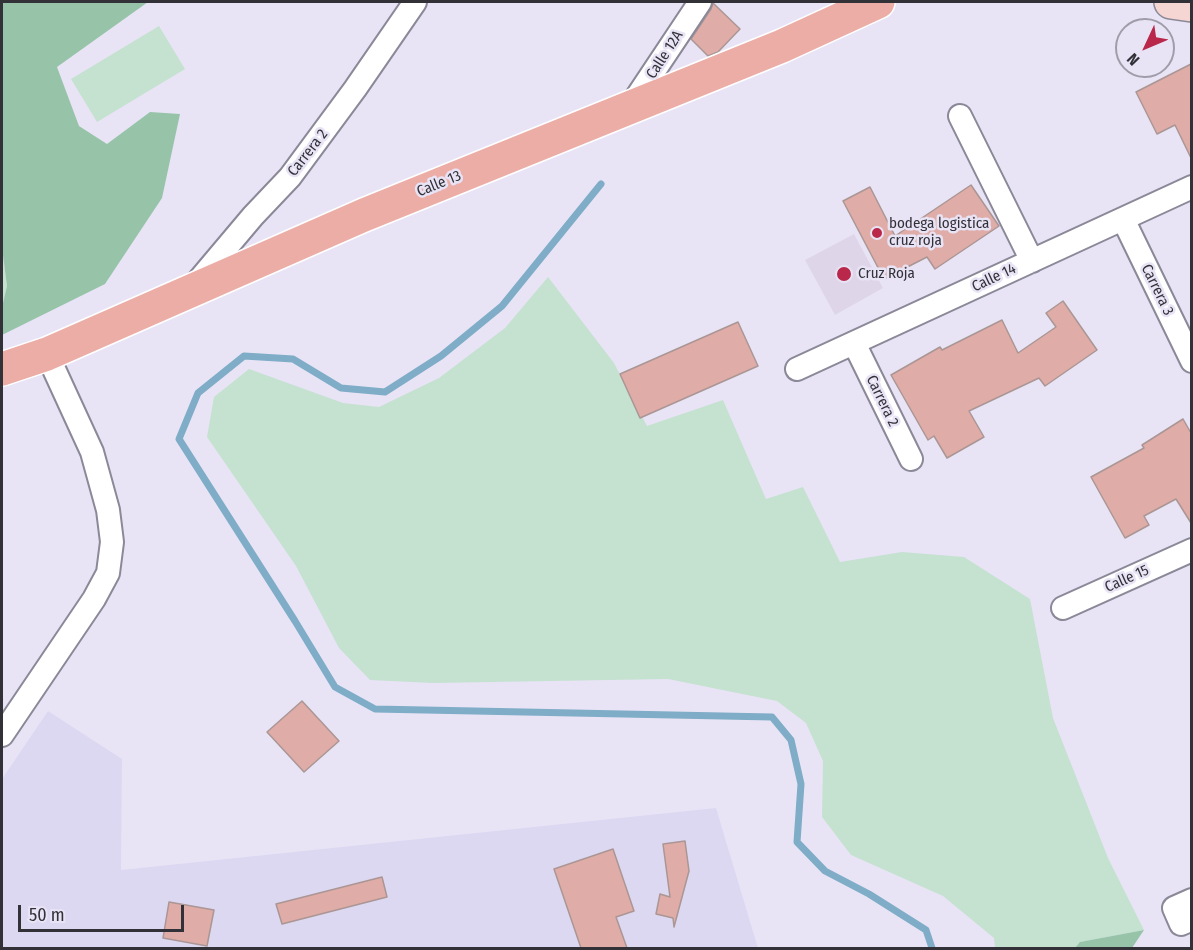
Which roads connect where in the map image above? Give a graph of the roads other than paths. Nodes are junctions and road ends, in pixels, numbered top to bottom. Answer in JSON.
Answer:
{"nodes":[{"id":1,"x":415,"y":2,"type":"edge"},
{"id":2,"x":700,"y":2,"type":"edge"},
{"id":3,"x":878,"y":2,"type":"edge"},
{"id":4,"x":1171,"y":2,"type":"edge"},
{"id":5,"x":1191,"y":5,"type":"edge"},
{"id":6,"x":630,"y":108,"type":"junction"},
{"id":7,"x":960,"y":116,"type":"dead end"},
{"id":8,"x":1191,"y":187,"type":"edge"},
{"id":9,"x":1123,"y":219,"type":"junction"},
{"id":10,"x":1032,"y":261,"type":"junction"},
{"id":11,"x":187,"y":294,"type":"junction"},
{"id":12,"x":854,"y":343,"type":"junction"},
{"id":13,"x":47,"y":354,"type":"junction"},
{"id":14,"x":1191,"y":361,"type":"edge"},
{"id":15,"x":2,"y":369,"type":"edge"},
{"id":16,"x":797,"y":369,"type":"dead end"},
{"id":17,"x":910,"y":459,"type":"dead end"},
{"id":18,"x":1191,"y":550,"type":"edge"},
{"id":19,"x":1063,"y":608,"type":"dead end"},
{"id":20,"x":2,"y":735,"type":"edge"},
{"id":21,"x":1191,"y":900,"type":"edge"},
{"id":22,"x":1191,"y":919,"type":"edge"}],
"edges":[{"from":1,"to":11,"type":"street","name":"Carrera 2"},
{"from":2,"to":6,"type":"street","name":"Calle 12A"},
{"from":3,"to":6,"type":"main road","name":"Calle 13"},
{"from":4,"to":5,"type":"main road"},
{"from":6,"to":11,"type":"main road","name":"Calle 13"},
{"from":7,"to":10,"type":"street"},
{"from":8,"to":9,"type":"street","name":"Calle 14"},
{"from":9,"to":10,"type":"street","name":"Calle 14"},
{"from":9,"to":14,"type":"street","name":"Carrera 3"},
{"from":10,"to":12,"type":"street","name":"Calle 14"},
{"from":11,"to":13,"type":"main road","name":"Calle 13"},
{"from":12,"to":16,"type":"street","name":"Calle 14"},
{"from":12,"to":17,"type":"street","name":"Carrera 2"},
{"from":13,"to":15,"type":"main road","name":"Calle 13"},
{"from":13,"to":20,"type":"street"},
{"from":18,"to":19,"type":"street","name":"Calle 15"},
{"from":21,"to":22,"type":"street"}]}
